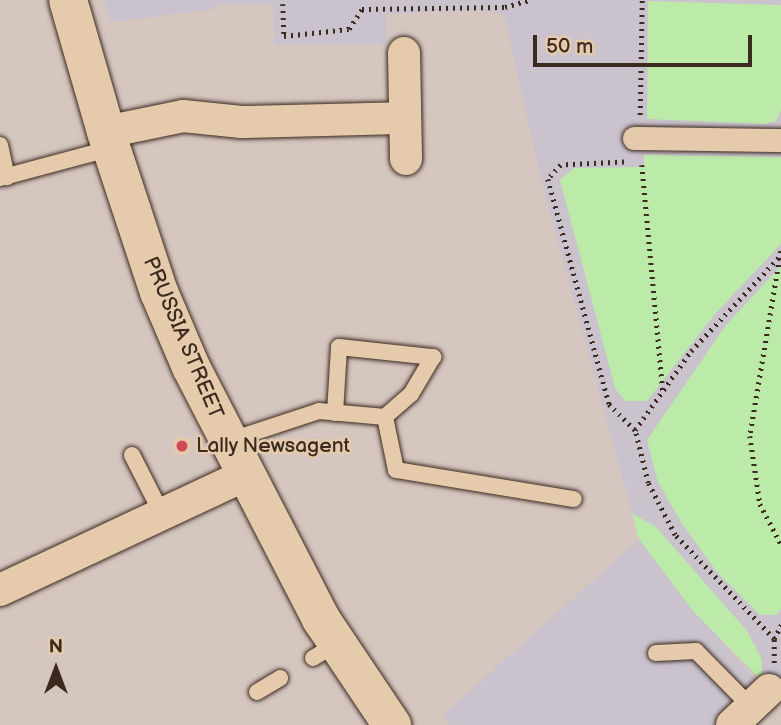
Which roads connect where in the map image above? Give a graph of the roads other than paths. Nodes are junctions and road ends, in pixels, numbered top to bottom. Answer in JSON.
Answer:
{"nodes":[{"id":1,"x":68,"y":0,"type":"edge"},
{"id":2,"x":404,"y":53,"type":"dead end"},
{"id":3,"x":405,"y":118,"type":"junction"},
{"id":4,"x":637,"y":138,"type":"road end"},
{"id":5,"x":109,"y":140,"type":"junction"},
{"id":6,"x":781,"y":140,"type":"edge"},
{"id":7,"x":0,"y":145,"type":"edge"},
{"id":8,"x":406,"y":159,"type":"dead end"},
{"id":9,"x":3,"y":177,"type":"edge"},
{"id":10,"x":335,"y":413,"type":"junction"},
{"id":11,"x":384,"y":417,"type":"junction"},
{"id":12,"x":228,"y":442,"type":"junction"},
{"id":13,"x":132,"y":455,"type":"dead end"},
{"id":14,"x":244,"y":475,"type":"junction"},
{"id":15,"x":574,"y":499,"type":"dead end"},
{"id":16,"x":162,"y":514,"type":"junction"},
{"id":17,"x":0,"y":590,"type":"edge"},
{"id":18,"x":656,"y":653,"type":"dead end"},
{"id":19,"x":280,"y":678,"type":"dead end"},
{"id":20,"x":257,"y":692,"type":"dead end"},
{"id":21,"x":751,"y":707,"type":"edge"},
{"id":22,"x":392,"y":725,"type":"edge"}],
"edges":[{"from":1,"to":5,"type":"main road","name":"PRUSSIA STREET"},
{"from":2,"to":3,"type":"street"},
{"from":3,"to":5,"type":"street"},
{"from":3,"to":8,"type":"street"},
{"from":4,"to":6,"type":"street"},
{"from":5,"to":9,"type":"lane"},
{"from":5,"to":12,"type":"main road","name":"PRUSSIA STREET"},
{"from":7,"to":9,"type":"lane"},
{"from":10,"to":11,"type":"lane"},
{"from":10,"to":11,"type":"lane"},
{"from":10,"to":12,"type":"lane"},
{"from":11,"to":15,"type":"lane"},
{"from":12,"to":14,"type":"main road","name":"PRUSSIA STREET"},
{"from":13,"to":16,"type":"lane"},
{"from":14,"to":16,"type":"street"},
{"from":14,"to":22,"type":"main road","name":"PRUSSIA STREET"},
{"from":16,"to":17,"type":"street"},
{"from":18,"to":21,"type":"lane"},
{"from":19,"to":20,"type":"lane"}]}
